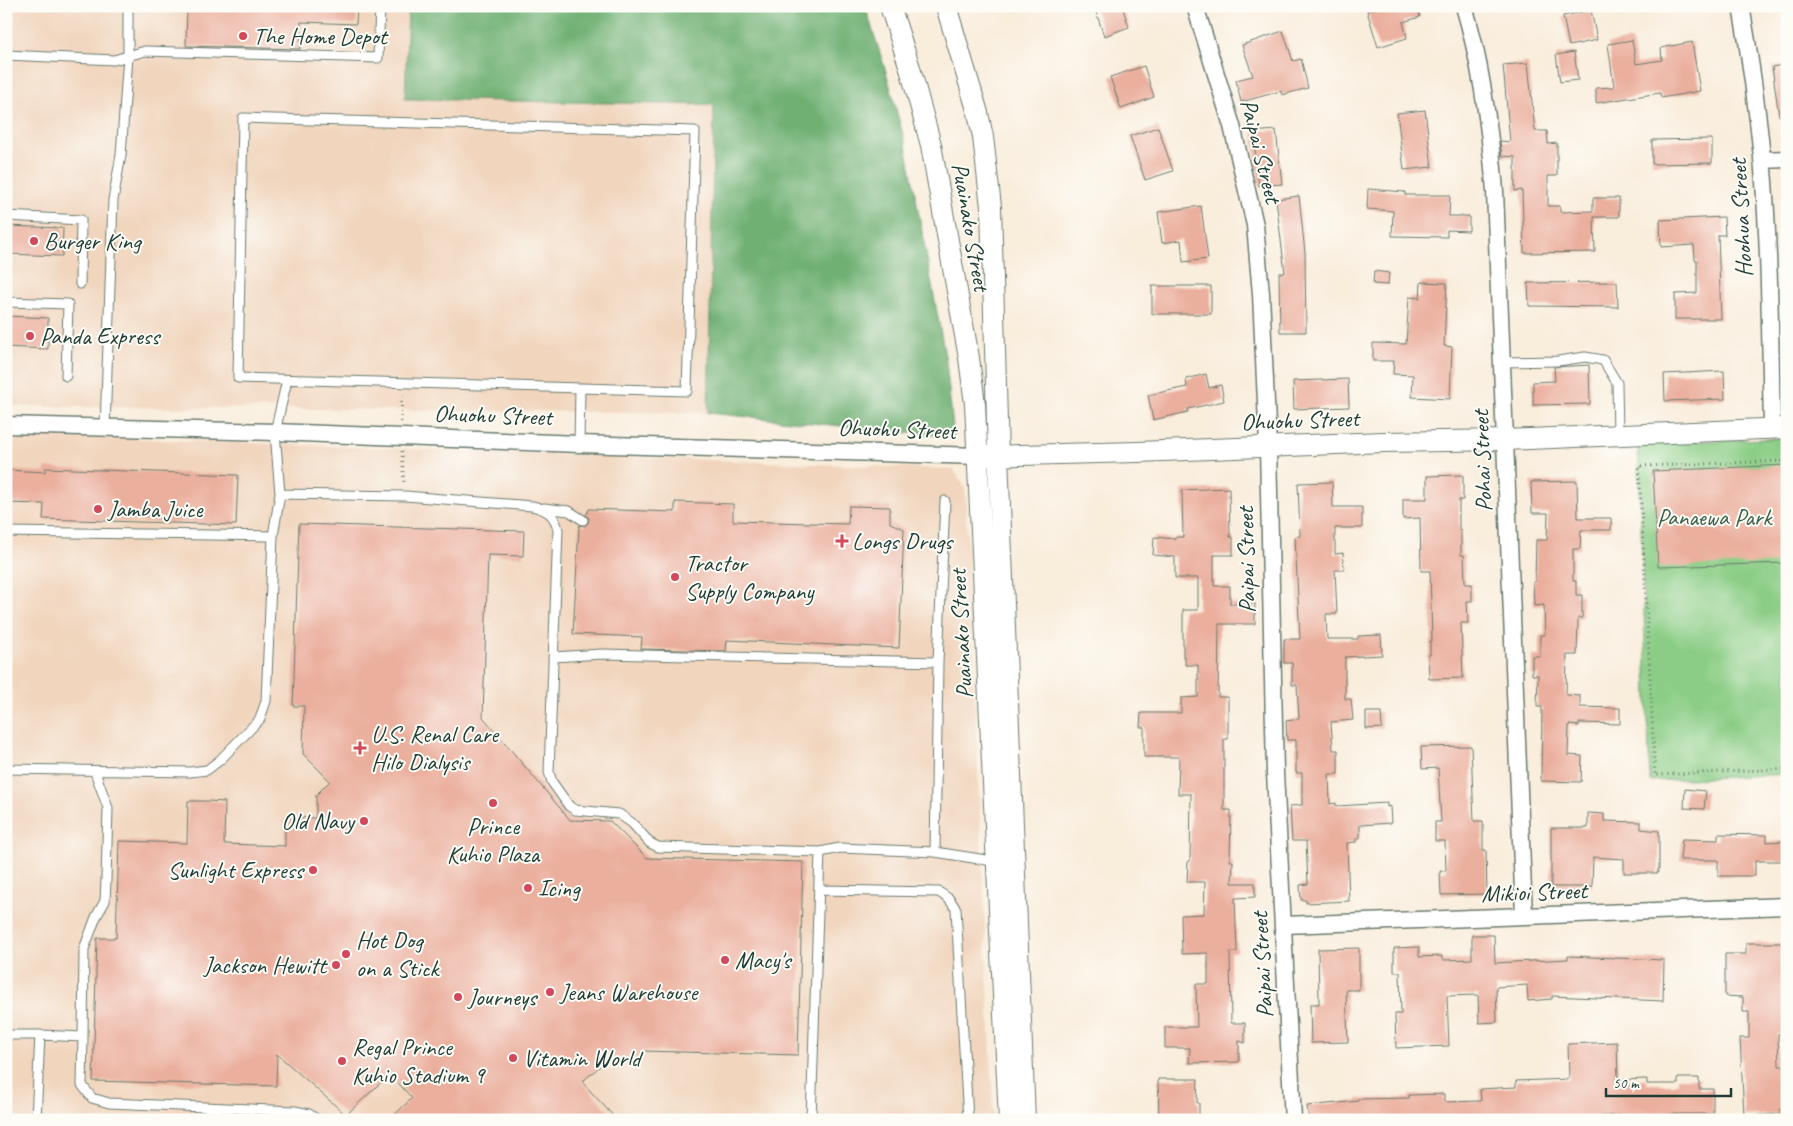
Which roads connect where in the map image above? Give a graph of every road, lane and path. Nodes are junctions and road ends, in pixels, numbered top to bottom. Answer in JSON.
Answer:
{"nodes":[{"id":1,"x":128,"y":6,"type":"edge"},
{"id":2,"x":380,"y":6,"type":"edge"},
{"id":3,"x":890,"y":6,"type":"edge"},
{"id":4,"x":946,"y":6,"type":"edge"},
{"id":5,"x":1195,"y":6,"type":"edge"},
{"id":6,"x":1464,"y":6,"type":"edge"},
{"id":7,"x":1742,"y":6,"type":"edge"},
{"id":8,"x":6,"y":55,"type":"edge"},
{"id":9,"x":128,"y":56,"type":"junction"},
{"id":10,"x":1787,"y":159,"type":"edge"},
{"id":11,"x":1762,"y":160,"type":"junction"},
{"id":12,"x":6,"y":216,"type":"edge"},
{"id":13,"x":80,"y":284,"type":"dead end"},
{"id":14,"x":6,"y":302,"type":"edge"},
{"id":15,"x":1502,"y":362,"type":"junction"},
{"id":16,"x":66,"y":376,"type":"dead end"},
{"id":17,"x":287,"y":380,"type":"junction"},
{"id":18,"x":580,"y":388,"type":"junction"},
{"id":19,"x":6,"y":425,"type":"edge"},
{"id":20,"x":105,"y":428,"type":"junction"},
{"id":21,"x":1779,"y":428,"type":"edge"},
{"id":22,"x":275,"y":432,"type":"junction"},
{"id":23,"x":1618,"y":434,"type":"junction"},
{"id":24,"x":1504,"y":440,"type":"junction"},
{"id":25,"x":579,"y":444,"type":"junction"},
{"id":26,"x":1268,"y":446,"type":"junction"},
{"id":27,"x":978,"y":456,"type":"junction"},
{"id":28,"x":998,"y":456,"type":"junction"},
{"id":29,"x":1787,"y":461,"type":"edge"},
{"id":30,"x":280,"y":494,"type":"junction"},
{"id":31,"x":945,"y":501,"type":"dead end"},
{"id":32,"x":539,"y":508,"type":"junction"},
{"id":33,"x":583,"y":520,"type":"dead end"},
{"id":34,"x":6,"y":532,"type":"edge"},
{"id":35,"x":273,"y":536,"type":"junction"},
{"id":36,"x":553,"y":656,"type":"junction"},
{"id":37,"x":938,"y":662,"type":"junction"},
{"id":38,"x":6,"y":769,"type":"edge"},
{"id":39,"x":1787,"y":769,"type":"edge"},
{"id":40,"x":95,"y":772,"type":"junction"},
{"id":41,"x":820,"y":852,"type":"junction"},
{"id":42,"x":935,"y":852,"type":"junction"},
{"id":43,"x":1006,"y":864,"type":"junction"},
{"id":44,"x":819,"y":890,"type":"junction"},
{"id":45,"x":1787,"y":906,"type":"edge"},
{"id":46,"x":1524,"y":916,"type":"junction"},
{"id":47,"x":1284,"y":925,"type":"junction"},
{"id":48,"x":6,"y":1035,"type":"edge"},
{"id":49,"x":40,"y":1035,"type":"junction"},
{"id":50,"x":83,"y":1037,"type":"junction"},
{"id":51,"x":36,"y":1120,"type":"edge"},
{"id":52,"x":318,"y":1120,"type":"edge"},
{"id":53,"x":811,"y":1120,"type":"edge"},
{"id":54,"x":968,"y":1120,"type":"edge"},
{"id":55,"x":1008,"y":1120,"type":"edge"},
{"id":56,"x":1025,"y":1120,"type":"edge"},
{"id":57,"x":1293,"y":1120,"type":"edge"}],
"edges":[{"from":1,"to":9,"type":"lane"},
{"from":2,"to":9,"type":"lane"},
{"from":3,"to":27,"type":"street","name":"Puainako Street"},
{"from":4,"to":28,"type":"street","name":"Puainako Street"},
{"from":5,"to":26,"type":"street","name":"Paipai Street"},
{"from":6,"to":15,"type":"street","name":"Pohai Street"},
{"from":7,"to":11,"type":"street","name":"Hoohua Street"},
{"from":8,"to":9,"type":"lane"},
{"from":9,"to":20,"type":"lane"},
{"from":10,"to":11,"type":"street"},
{"from":11,"to":21,"type":"street","name":"Hoohua Street"},
{"from":12,"to":13,"type":"lane"},
{"from":14,"to":16,"type":"lane"},
{"from":15,"to":23,"type":"lane"},
{"from":15,"to":24,"type":"street","name":"Pohai Street"},
{"from":17,"to":18,"type":"lane"},
{"from":17,"to":18,"type":"lane"},
{"from":17,"to":22,"type":"lane"},
{"from":18,"to":25,"type":"lane"},
{"from":19,"to":20,"type":"street","name":"Ohuohu Street"},
{"from":20,"to":22,"type":"street","name":"Ohuohu Street"},
{"from":21,"to":23,"type":"street","name":"Ohuohu Street"},
{"from":22,"to":25,"type":"street","name":"Ohuohu Street"},
{"from":22,"to":30,"type":"lane"},
{"from":23,"to":24,"type":"street","name":"Ohuohu Street"},
{"from":24,"to":26,"type":"street","name":"Ohuohu Street"},
{"from":24,"to":46,"type":"street","name":"Pohai Street"},
{"from":25,"to":27,"type":"street","name":"Ohuohu Street"},
{"from":26,"to":28,"type":"street","name":"Ohuohu Street"},
{"from":26,"to":47,"type":"street","name":"Paipai Street"},
{"from":27,"to":28,"type":"street","name":"Ohuohu Street"},
{"from":27,"to":43,"type":"street","name":"Puainako Street"},
{"from":28,"to":43,"type":"street","name":"Puainako Street"},
{"from":29,"to":39,"type":"path"},
{"from":30,"to":32,"type":"lane"},
{"from":30,"to":35,"type":"lane"},
{"from":31,"to":37,"type":"lane"},
{"from":32,"to":33,"type":"lane"},
{"from":32,"to":36,"type":"lane"},
{"from":34,"to":35,"type":"lane"},
{"from":35,"to":40,"type":"lane"},
{"from":36,"to":37,"type":"lane"},
{"from":36,"to":41,"type":"lane"},
{"from":37,"to":42,"type":"lane"},
{"from":38,"to":40,"type":"lane"},
{"from":40,"to":50,"type":"lane"},
{"from":41,"to":42,"type":"lane"},
{"from":41,"to":44,"type":"lane"},
{"from":42,"to":43,"type":"lane"},
{"from":43,"to":55,"type":"street","name":"Puainako Street"},
{"from":43,"to":56,"type":"street","name":"Puainako Street"},
{"from":44,"to":53,"type":"lane"},
{"from":44,"to":54,"type":"lane"},
{"from":45,"to":46,"type":"street","name":"Mikioi Street"},
{"from":46,"to":47,"type":"street","name":"Mikioi Street"},
{"from":47,"to":57,"type":"street","name":"Paipai Street"},
{"from":48,"to":49,"type":"lane"},
{"from":49,"to":50,"type":"lane"},
{"from":49,"to":51,"type":"lane"},
{"from":50,"to":52,"type":"lane"}]}
